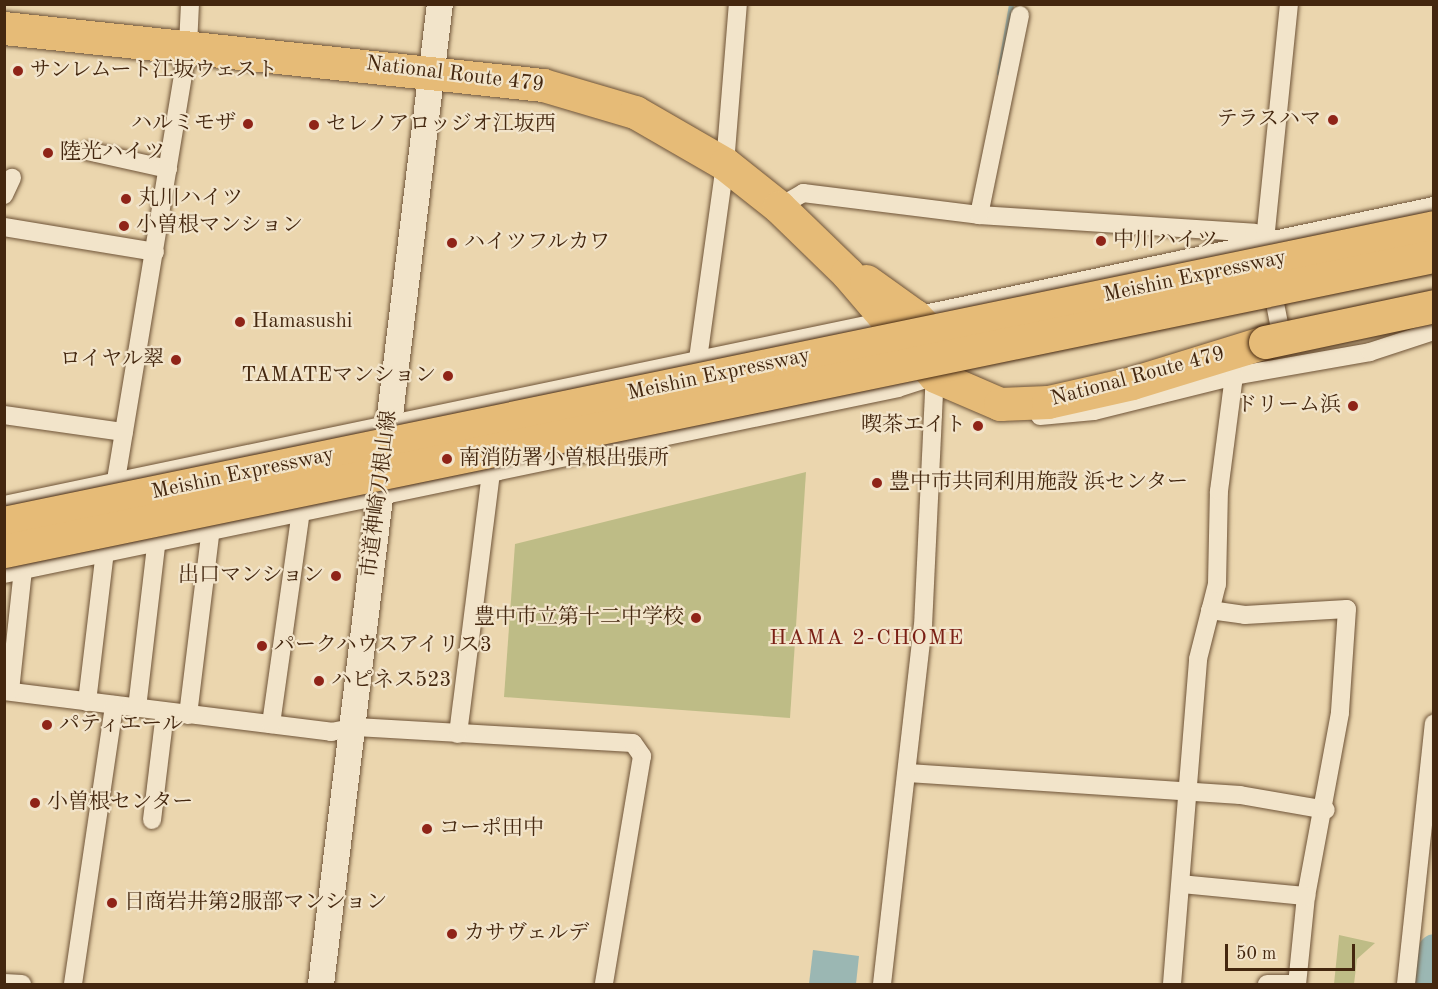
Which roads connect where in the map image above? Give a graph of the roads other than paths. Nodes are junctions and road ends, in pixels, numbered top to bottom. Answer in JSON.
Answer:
{"nodes":[{"id":1,"x":190,"y":4,"type":"edge"},
{"id":2,"x":440,"y":4,"type":"edge"},
{"id":3,"x":738,"y":4,"type":"edge"},
{"id":4,"x":1289,"y":4,"type":"edge"},
{"id":5,"x":1020,"y":15,"type":"dead end"},
{"id":6,"x":4,"y":28,"type":"edge"},
{"id":7,"x":188,"y":46,"type":"junction"},
{"id":8,"x":432,"y":71,"type":"junction"},
{"id":9,"x":87,"y":151,"type":"dead end"},
{"id":10,"x":725,"y":164,"type":"junction"},
{"id":11,"x":168,"y":169,"type":"junction"},
{"id":12,"x":1434,"y":206,"type":"edge"},
{"id":13,"x":779,"y":207,"type":"junction"},
{"id":14,"x":979,"y":215,"type":"junction"},
{"id":15,"x":4,"y":227,"type":"edge"},
{"id":16,"x":1434,"y":227,"type":"edge"},
{"id":17,"x":1263,"y":241,"type":"junction"},
{"id":18,"x":155,"y":252,"type":"junction"},
{"id":19,"x":1434,"y":256,"type":"edge"},
{"id":20,"x":1434,"y":306,"type":"edge"},
{"id":21,"x":900,"y":319,"type":"junction"},
{"id":22,"x":1434,"y":331,"type":"edge"},
{"id":23,"x":1265,"y":342,"type":"junction"},
{"id":24,"x":698,"y":359,"type":"junction"},
{"id":25,"x":1287,"y":366,"type":"junction"},
{"id":26,"x":935,"y":376,"type":"junction"},
{"id":27,"x":1234,"y":376,"type":"junction"},
{"id":28,"x":4,"y":415,"type":"edge"},
{"id":29,"x":389,"y":422,"type":"junction"},
{"id":30,"x":124,"y":432,"type":"junction"},
{"id":31,"x":491,"y":472,"type":"junction"},
{"id":32,"x":116,"y":482,"type":"junction"},
{"id":33,"x":379,"y":496,"type":"junction"},
{"id":34,"x":4,"y":505,"type":"edge"},
{"id":35,"x":301,"y":510,"type":"junction"},
{"id":36,"x":4,"y":523,"type":"edge"},
{"id":37,"x":211,"y":529,"type":"junction"},
{"id":38,"x":157,"y":539,"type":"junction"},
{"id":39,"x":104,"y":552,"type":"junction"},
{"id":40,"x":14,"y":561,"type":"edge"},
{"id":41,"x":4,"y":574,"type":"edge"},
{"id":42,"x":1210,"y":610,"type":"junction"},
{"id":43,"x":7,"y":691,"type":"edge"},
{"id":44,"x":87,"y":702,"type":"junction"},
{"id":45,"x":114,"y":705,"type":"junction"},
{"id":46,"x":137,"y":708,"type":"junction"},
{"id":47,"x":165,"y":712,"type":"junction"},
{"id":48,"x":188,"y":714,"type":"junction"},
{"id":49,"x":1434,"y":723,"type":"edge"},
{"id":50,"x":272,"y":724,"type":"junction"},
{"id":51,"x":356,"y":727,"type":"junction"},
{"id":52,"x":458,"y":734,"type":"junction"},
{"id":53,"x":908,"y":773,"type":"junction"},
{"id":54,"x":1188,"y":793,"type":"junction"},
{"id":55,"x":1326,"y":810,"type":"junction"},
{"id":56,"x":152,"y":820,"type":"dead end"},
{"id":57,"x":1181,"y":884,"type":"junction"},
{"id":58,"x":1306,"y":896,"type":"junction"},
{"id":59,"x":4,"y":983,"type":"edge"},
{"id":60,"x":22,"y":984,"type":"edge"},
{"id":61,"x":73,"y":984,"type":"edge"},
{"id":62,"x":321,"y":984,"type":"edge"},
{"id":63,"x":604,"y":984,"type":"edge"},
{"id":64,"x":882,"y":984,"type":"edge"},
{"id":65,"x":1172,"y":984,"type":"edge"},
{"id":66,"x":1267,"y":984,"type":"edge"},
{"id":67,"x":1297,"y":984,"type":"edge"},
{"id":68,"x":1406,"y":984,"type":"edge"}],
"edges":[{"from":1,"to":7,"type":"street"},
{"from":2,"to":8,"type":"street","name":"市道神崎刀根山線"},
{"from":3,"to":10,"type":"street"},
{"from":4,"to":17,"type":"street"},
{"from":5,"to":14,"type":"street"},
{"from":6,"to":7,"type":"highway","name":"National Route 479"},
{"from":7,"to":8,"type":"highway","name":"National Route 479"},
{"from":7,"to":11,"type":"street"},
{"from":8,"to":10,"type":"highway","name":"National Route 479"},
{"from":8,"to":29,"type":"street","name":"市道神崎刀根山線"},
{"from":9,"to":11,"type":"street"},
{"from":10,"to":13,"type":"highway","name":"National Route 479"},
{"from":10,"to":24,"type":"street"},
{"from":11,"to":18,"type":"street"},
{"from":12,"to":17,"type":"street"},
{"from":13,"to":14,"type":"street"},
{"from":13,"to":21,"type":"highway","name":"National Route 479"},
{"from":14,"to":17,"type":"street"},
{"from":15,"to":18,"type":"street"},
{"from":16,"to":36,"type":"highway","name":"Meishin Expressway","bridge":true},
{"from":17,"to":21,"type":"street"},
{"from":17,"to":25,"type":"street"},
{"from":18,"to":30,"type":"street"},
{"from":19,"to":40,"type":"highway","name":"Meishin Expressway","bridge":true},
{"from":20,"to":23,"type":"highway","name":"National Route 479","bridge":true},
{"from":21,"to":23,"type":"highway","name":"National Route 479"},
{"from":21,"to":24,"type":"street"},
{"from":21,"to":26,"type":"highway","name":"National Route 479"},
{"from":22,"to":25,"type":"street"},
{"from":23,"to":26,"type":"highway","name":"National Route 479"},
{"from":24,"to":29,"type":"street"},
{"from":25,"to":27,"type":"street"},
{"from":26,"to":27,"type":"street"},
{"from":26,"to":31,"type":"street"},
{"from":26,"to":53,"type":"street"},
{"from":27,"to":42,"type":"street"},
{"from":28,"to":30,"type":"street"},
{"from":29,"to":32,"type":"street"},
{"from":29,"to":33,"type":"street","name":"市道神崎刀根山線"},
{"from":30,"to":32,"type":"street"},
{"from":31,"to":33,"type":"street"},
{"from":31,"to":52,"type":"street"},
{"from":32,"to":34,"type":"street"},
{"from":32,"to":39,"type":"street"},
{"from":33,"to":35,"type":"street"},
{"from":33,"to":51,"type":"street","name":"市道神崎刀根山線"},
{"from":35,"to":37,"type":"street"},
{"from":35,"to":50,"type":"street"},
{"from":37,"to":38,"type":"street"},
{"from":37,"to":48,"type":"street"},
{"from":38,"to":39,"type":"street"},
{"from":38,"to":46,"type":"street"},
{"from":39,"to":40,"type":"street"},
{"from":39,"to":44,"type":"street"},
{"from":40,"to":41,"type":"street"},
{"from":40,"to":43,"type":"street"},
{"from":42,"to":54,"type":"street"},
{"from":42,"to":55,"type":"street"},
{"from":43,"to":44,"type":"street"},
{"from":44,"to":45,"type":"street"},
{"from":45,"to":46,"type":"street"},
{"from":45,"to":61,"type":"street"},
{"from":46,"to":47,"type":"street"},
{"from":47,"to":48,"type":"street"},
{"from":47,"to":56,"type":"street"},
{"from":48,"to":50,"type":"street"},
{"from":49,"to":68,"type":"street"},
{"from":50,"to":51,"type":"street"},
{"from":51,"to":52,"type":"street"},
{"from":51,"to":62,"type":"street","name":"市道神崎刀根山線"},
{"from":52,"to":63,"type":"street"},
{"from":53,"to":54,"type":"street"},
{"from":53,"to":64,"type":"street"},
{"from":54,"to":55,"type":"street"},
{"from":54,"to":57,"type":"street"},
{"from":55,"to":58,"type":"street"},
{"from":57,"to":58,"type":"street"},
{"from":57,"to":65,"type":"street"},
{"from":58,"to":67,"type":"street"},
{"from":59,"to":60,"type":"street"},
{"from":66,"to":67,"type":"street"}]}
